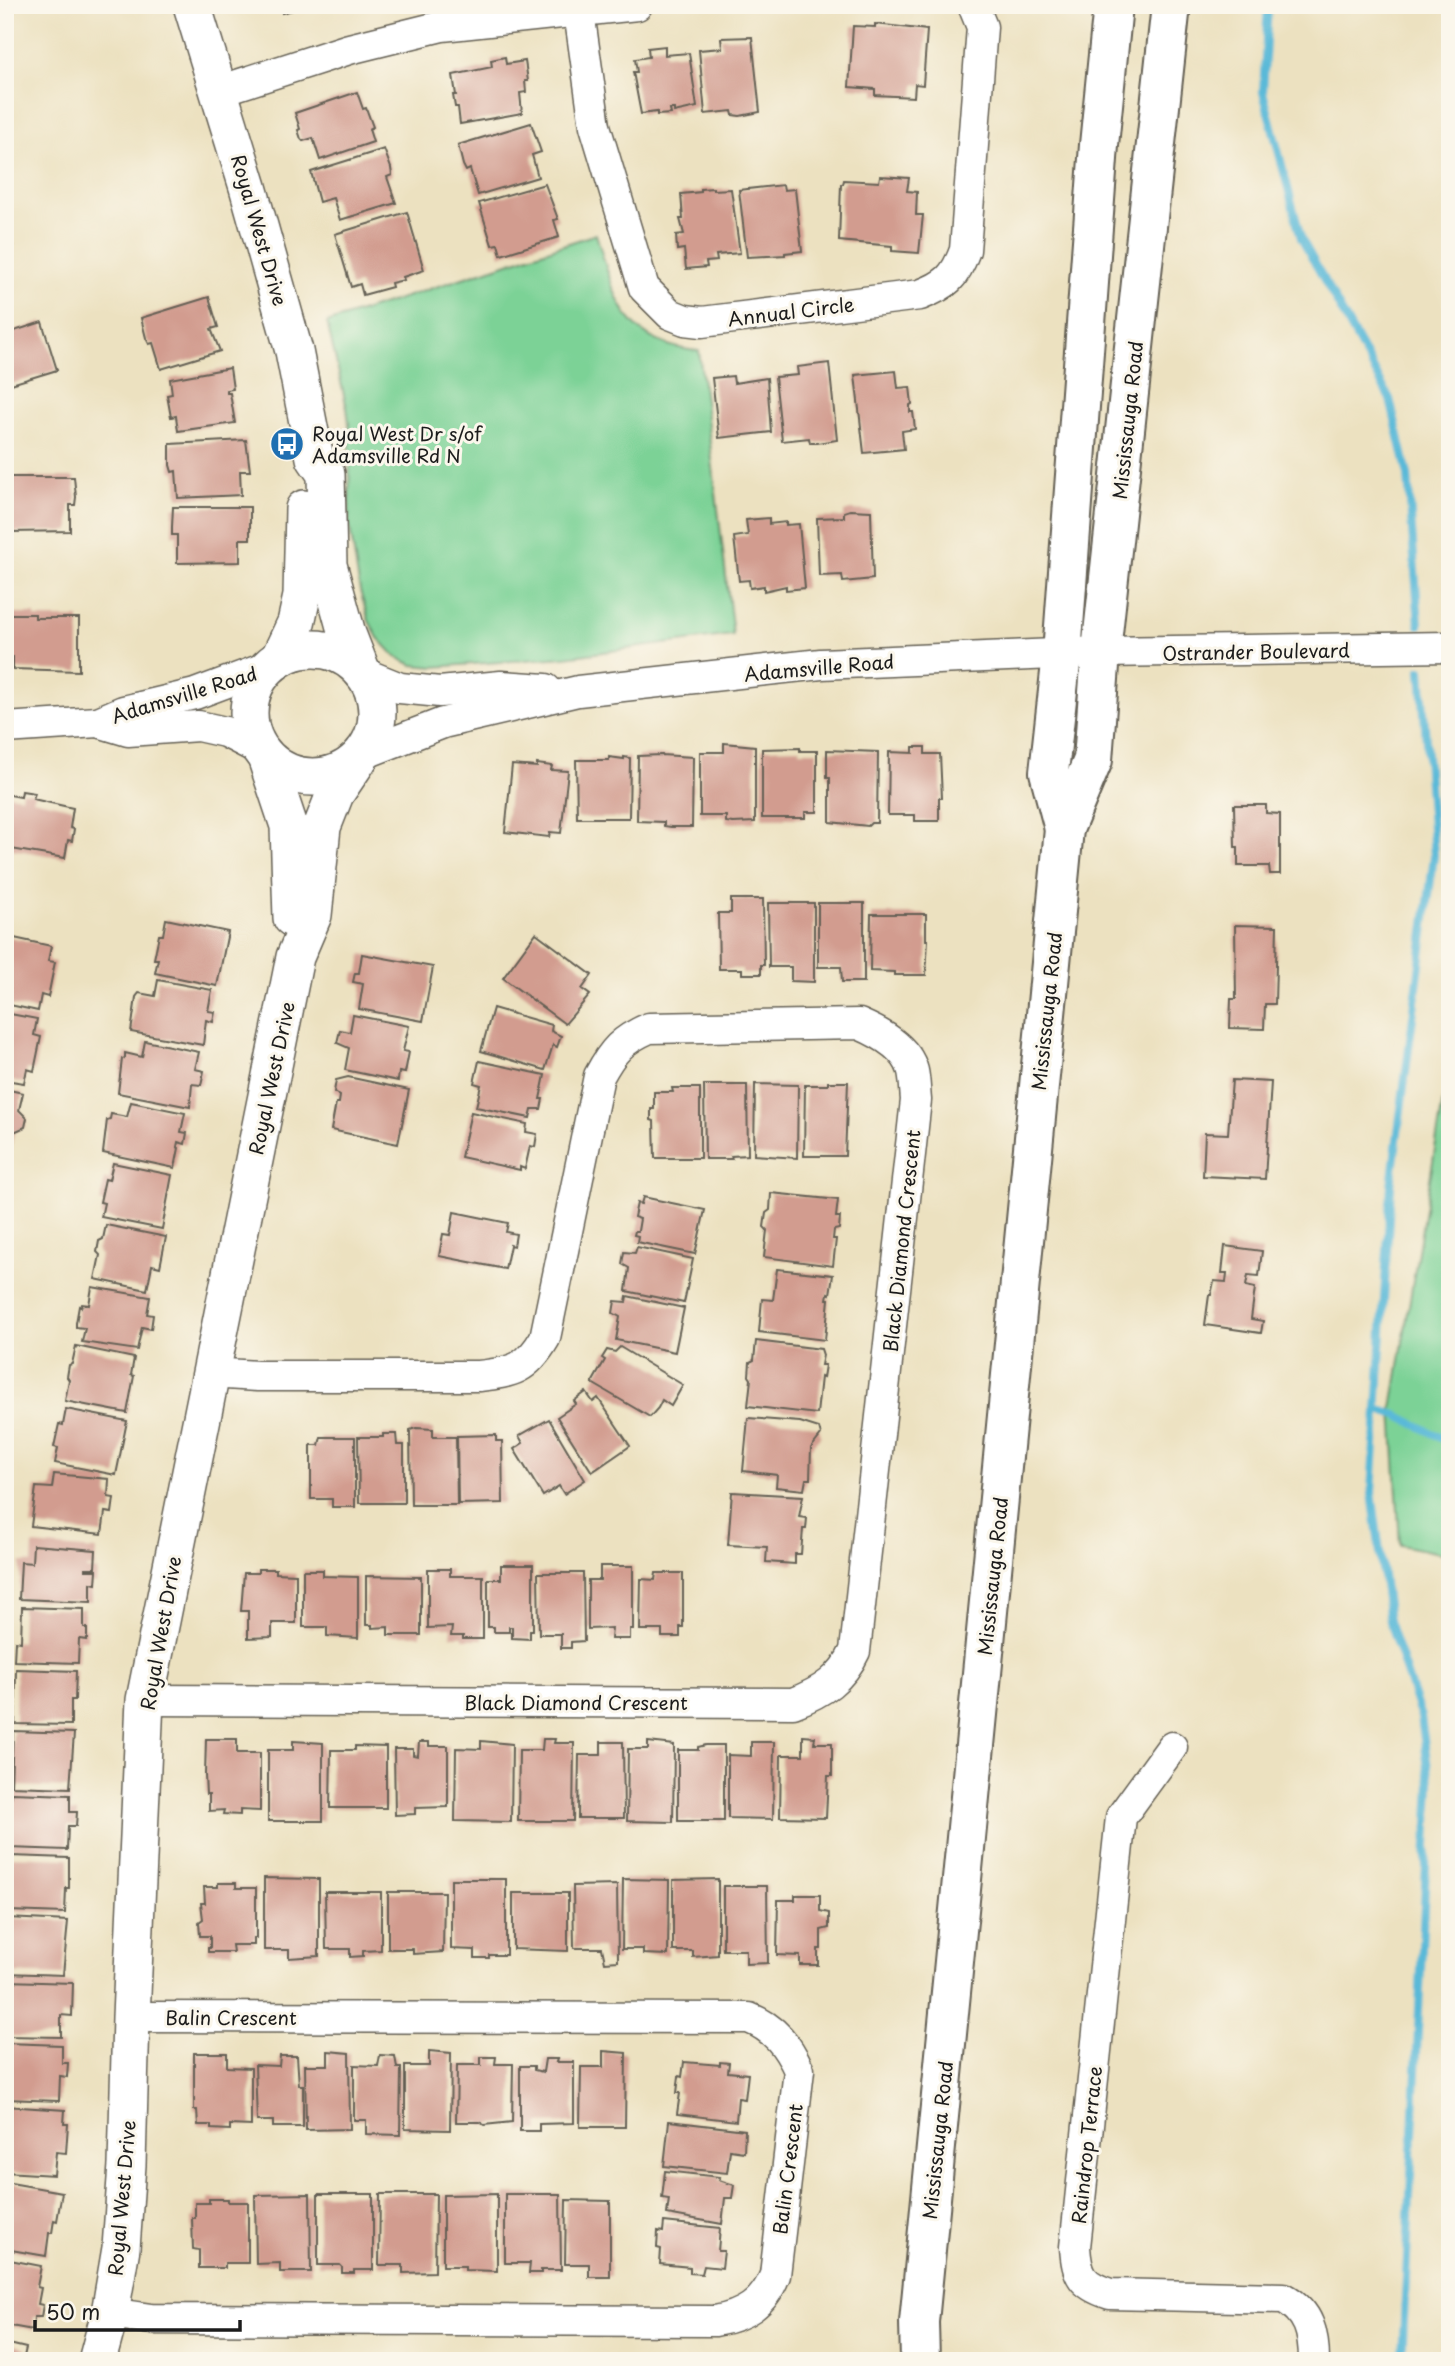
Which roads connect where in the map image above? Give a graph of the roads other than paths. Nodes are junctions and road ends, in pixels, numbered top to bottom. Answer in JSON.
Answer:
{"nodes":[{"id":1,"x":192,"y":5,"type":"edge"},
{"id":2,"x":637,"y":5,"type":"edge"},
{"id":3,"x":973,"y":5,"type":"edge"},
{"id":4,"x":1113,"y":5,"type":"edge"},
{"id":5,"x":1171,"y":5,"type":"edge"},
{"id":6,"x":579,"y":12,"type":"junction"},
{"id":7,"x":219,"y":91,"type":"junction"},
{"id":8,"x":315,"y":458,"type":"junction"},
{"id":9,"x":1450,"y":647,"type":"edge"},
{"id":10,"x":1101,"y":652,"type":"junction"},
{"id":11,"x":1062,"y":654,"type":"junction"},
{"id":12,"x":274,"y":663,"type":"junction"},
{"id":13,"x":362,"y":671,"type":"junction"},
{"id":14,"x":578,"y":691,"type":"junction"},
{"id":15,"x":97,"y":722,"type":"junction"},
{"id":16,"x":5,"y":728,"type":"edge"},
{"id":17,"x":264,"y":754,"type":"junction"},
{"id":18,"x":360,"y":757,"type":"junction"},
{"id":19,"x":1064,"y":830,"type":"junction"},
{"id":20,"x":295,"y":957,"type":"junction"},
{"id":21,"x":210,"y":1373,"type":"junction"},
{"id":22,"x":145,"y":1700,"type":"junction"},
{"id":23,"x":1172,"y":1747,"type":"dead end"},
{"id":24,"x":131,"y":2017,"type":"junction"},
{"id":25,"x":110,"y":2314,"type":"junction"},
{"id":26,"x":919,"y":2322,"type":"junction"},
{"id":27,"x":97,"y":2361,"type":"edge"},
{"id":28,"x":902,"y":2361,"type":"edge"},
{"id":29,"x":920,"y":2361,"type":"edge"},
{"id":30,"x":1314,"y":2361,"type":"edge"}],
"edges":[{"from":1,"to":7,"type":"street","name":"Royal West Drive"},
{"from":2,"to":6,"type":"street"},
{"from":3,"to":6,"type":"street","name":"Annual Circle"},
{"from":4,"to":11,"type":"main road","name":"Mississauga Road"},
{"from":5,"to":10,"type":"main road","name":"Mississauga Road"},
{"from":6,"to":7,"type":"street"},
{"from":7,"to":8,"type":"street","name":"Royal West Drive"},
{"from":8,"to":12,"type":"street","name":"Royal West Drive"},
{"from":8,"to":13,"type":"street","name":"Royal West Drive"},
{"from":9,"to":10,"type":"street","name":"Ostrander Boulevard"},
{"from":10,"to":11,"type":"street","name":"Ostrander Boulevard"},
{"from":10,"to":19,"type":"main road","name":"Mississauga Road"},
{"from":11,"to":14,"type":"street","name":"Adamsville Road"},
{"from":11,"to":19,"type":"main road","name":"Mississauga Road"},
{"from":12,"to":13,"type":"street"},
{"from":12,"to":15,"type":"street","name":"Adamsville Road"},
{"from":12,"to":17,"type":"street"},
{"from":13,"to":14,"type":"street","name":"Adamsville Road"},
{"from":13,"to":18,"type":"street"},
{"from":14,"to":18,"type":"street","name":"Adamsville Road"},
{"from":15,"to":16,"type":"street","name":"Adamsville Road"},
{"from":15,"to":17,"type":"street","name":"Adamsville Road"},
{"from":17,"to":18,"type":"street"},
{"from":17,"to":20,"type":"street","name":"Royal West Drive"},
{"from":18,"to":20,"type":"street","name":"Royal West Drive"},
{"from":19,"to":26,"type":"main road","name":"Mississauga Road"},
{"from":20,"to":21,"type":"street","name":"Royal West Drive"},
{"from":21,"to":22,"type":"street","name":"Royal West Drive"},
{"from":21,"to":22,"type":"street","name":"Black Diamond Crescent"},
{"from":22,"to":24,"type":"street","name":"Royal West Drive"},
{"from":23,"to":30,"type":"street","name":"Raindrop Terrace"},
{"from":24,"to":25,"type":"street","name":"Royal West Drive"},
{"from":24,"to":25,"type":"street","name":"Balin Crescent"},
{"from":25,"to":27,"type":"street","name":"Royal West Drive"},
{"from":26,"to":28,"type":"main road","name":"Mississauga Road"},
{"from":26,"to":29,"type":"main road","name":"Mississauga Road"}]}
